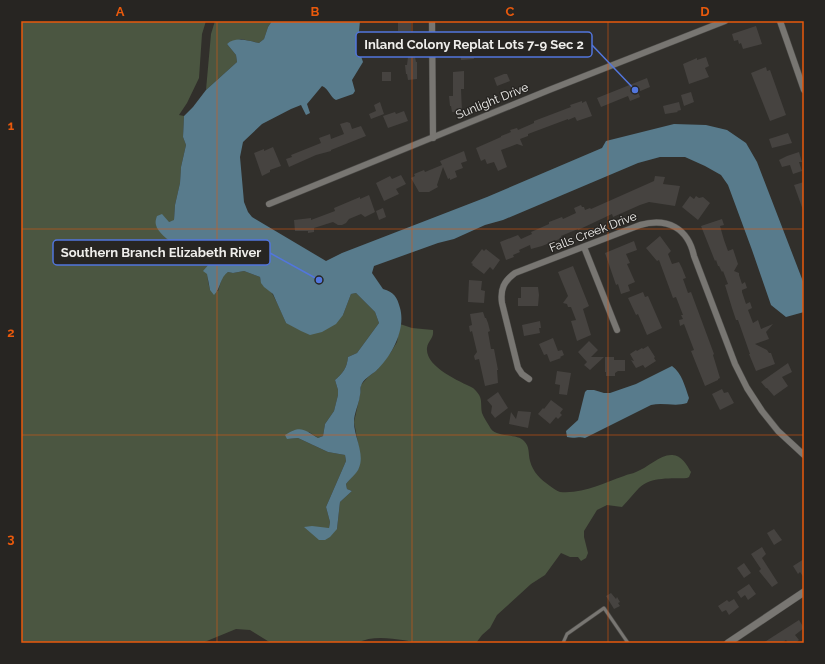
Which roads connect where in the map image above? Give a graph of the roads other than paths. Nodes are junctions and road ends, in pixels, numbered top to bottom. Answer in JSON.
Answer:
{"nodes":[{"id":1,"x":432,"y":21,"type":"edge"},
{"id":2,"x":724,"y":21,"type":"edge"},
{"id":3,"x":780,"y":21,"type":"edge"},
{"id":4,"x":804,"y":90,"type":"edge"},
{"id":5,"x":433,"y":138,"type":"junction"},
{"id":6,"x":269,"y":204,"type":"dead end"},
{"id":7,"x":584,"y":247,"type":"junction"},
{"id":8,"x":617,"y":330,"type":"dead end"},
{"id":9,"x":529,"y":379,"type":"dead end"},
{"id":10,"x":804,"y":455,"type":"edge"},
{"id":11,"x":804,"y":592,"type":"edge"},
{"id":12,"x":563,"y":643,"type":"edge"},
{"id":13,"x":628,"y":643,"type":"edge"},
{"id":14,"x":728,"y":643,"type":"edge"}],
"edges":[{"from":1,"to":5,"type":"street"},
{"from":2,"to":5,"type":"street","name":"Sunlight Drive"},
{"from":3,"to":4,"type":"street"},
{"from":5,"to":6,"type":"street","name":"Sunlight Drive"},
{"from":7,"to":8,"type":"street"},
{"from":7,"to":9,"type":"street","name":"Falls Creek Drive"},
{"from":7,"to":10,"type":"street","name":"Falls Creek Drive"},
{"from":11,"to":14,"type":"street"},
{"from":12,"to":13,"type":"lane"}]}
